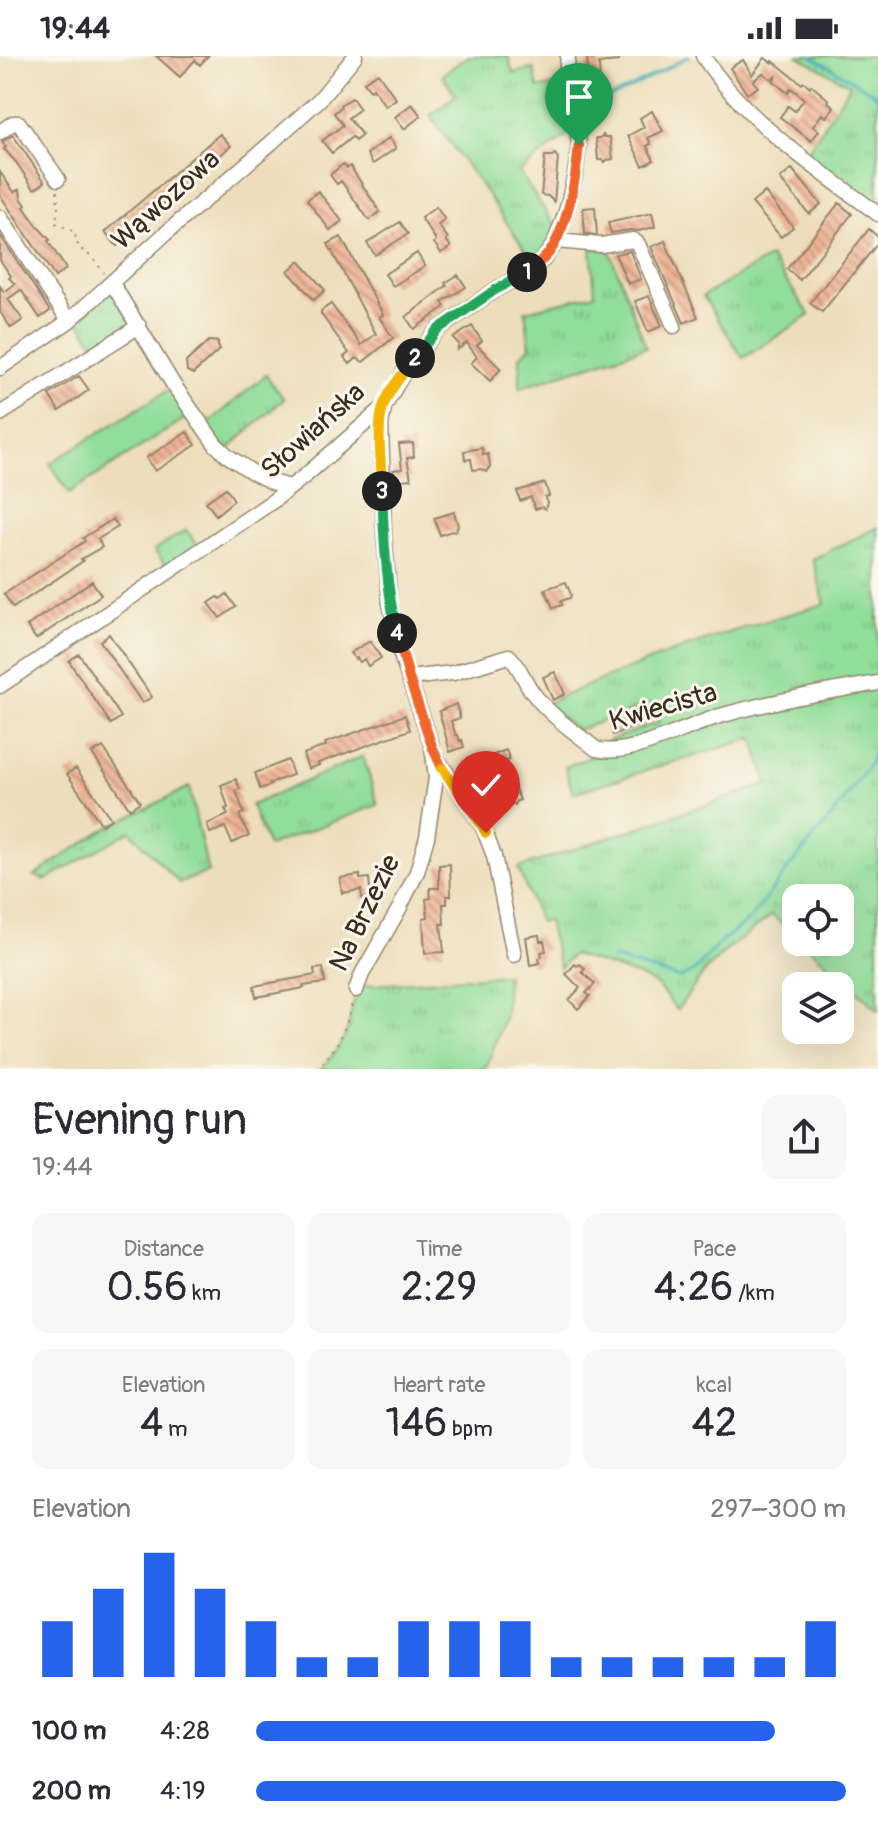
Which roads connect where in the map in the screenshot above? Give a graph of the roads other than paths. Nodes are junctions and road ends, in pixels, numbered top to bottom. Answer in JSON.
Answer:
{"nodes":[{"id":1,"x":355,"y":56,"type":"edge"},
{"id":2,"x":568,"y":56,"type":"edge"},
{"id":3,"x":703,"y":56,"type":"edge"},
{"id":4,"x":0,"y":132,"type":"edge"},
{"id":5,"x":58,"y":179,"type":"road end"},
{"id":6,"x":878,"y":214,"type":"edge"},
{"id":7,"x":0,"y":217,"type":"edge"},
{"id":8,"x":556,"y":241,"type":"junction"},
{"id":9,"x":112,"y":283,"type":"junction"},
{"id":10,"x":69,"y":321,"type":"junction"},
{"id":11,"x":139,"y":326,"type":"junction"},
{"id":12,"x":674,"y":326,"type":"dead end"},
{"id":13,"x":1,"y":365,"type":"edge"},
{"id":14,"x":384,"y":407,"type":"junction"},
{"id":15,"x":0,"y":414,"type":"edge"},
{"id":16,"x":354,"y":433,"type":"junction"},
{"id":17,"x":381,"y":442,"type":"junction"},
{"id":18,"x":290,"y":487,"type":"junction"},
{"id":19,"x":409,"y":678,"type":"junction"},
{"id":20,"x":878,"y":683,"type":"edge"},
{"id":21,"x":0,"y":686,"type":"edge"},
{"id":22,"x":432,"y":746,"type":"junction"},
{"id":23,"x":514,"y":955,"type":"dead end"},
{"id":24,"x":356,"y":990,"type":"road end"}],
"edges":[{"from":1,"to":9,"type":"street","name":"Wąwozowa"},
{"from":2,"to":8,"type":"street","name":"Słowiańska"},
{"from":3,"to":6,"type":"street"},
{"from":4,"to":5,"type":"street"},
{"from":7,"to":10,"type":"street"},
{"from":8,"to":12,"type":"street"},
{"from":8,"to":14,"type":"street","name":"Słowiańska"},
{"from":9,"to":10,"type":"street","name":"Wąwozowa"},
{"from":9,"to":11,"type":"street"},
{"from":10,"to":13,"type":"street","name":"Wąwozowa"},
{"from":11,"to":15,"type":"street"},
{"from":11,"to":18,"type":"street"},
{"from":14,"to":16,"type":"street","name":"Słowiańska"},
{"from":14,"to":17,"type":"street","name":"Na Brzezie"},
{"from":16,"to":17,"type":"street"},
{"from":16,"to":18,"type":"street","name":"Słowiańska"},
{"from":17,"to":19,"type":"street","name":"Na Brzezie"},
{"from":18,"to":21,"type":"street","name":"Słowiańska"},
{"from":19,"to":20,"type":"street","name":"Kwiecista"},
{"from":19,"to":22,"type":"street","name":"Na Brzezie"},
{"from":22,"to":23,"type":"street"},
{"from":22,"to":24,"type":"street","name":"Na Brzezie"}]}
